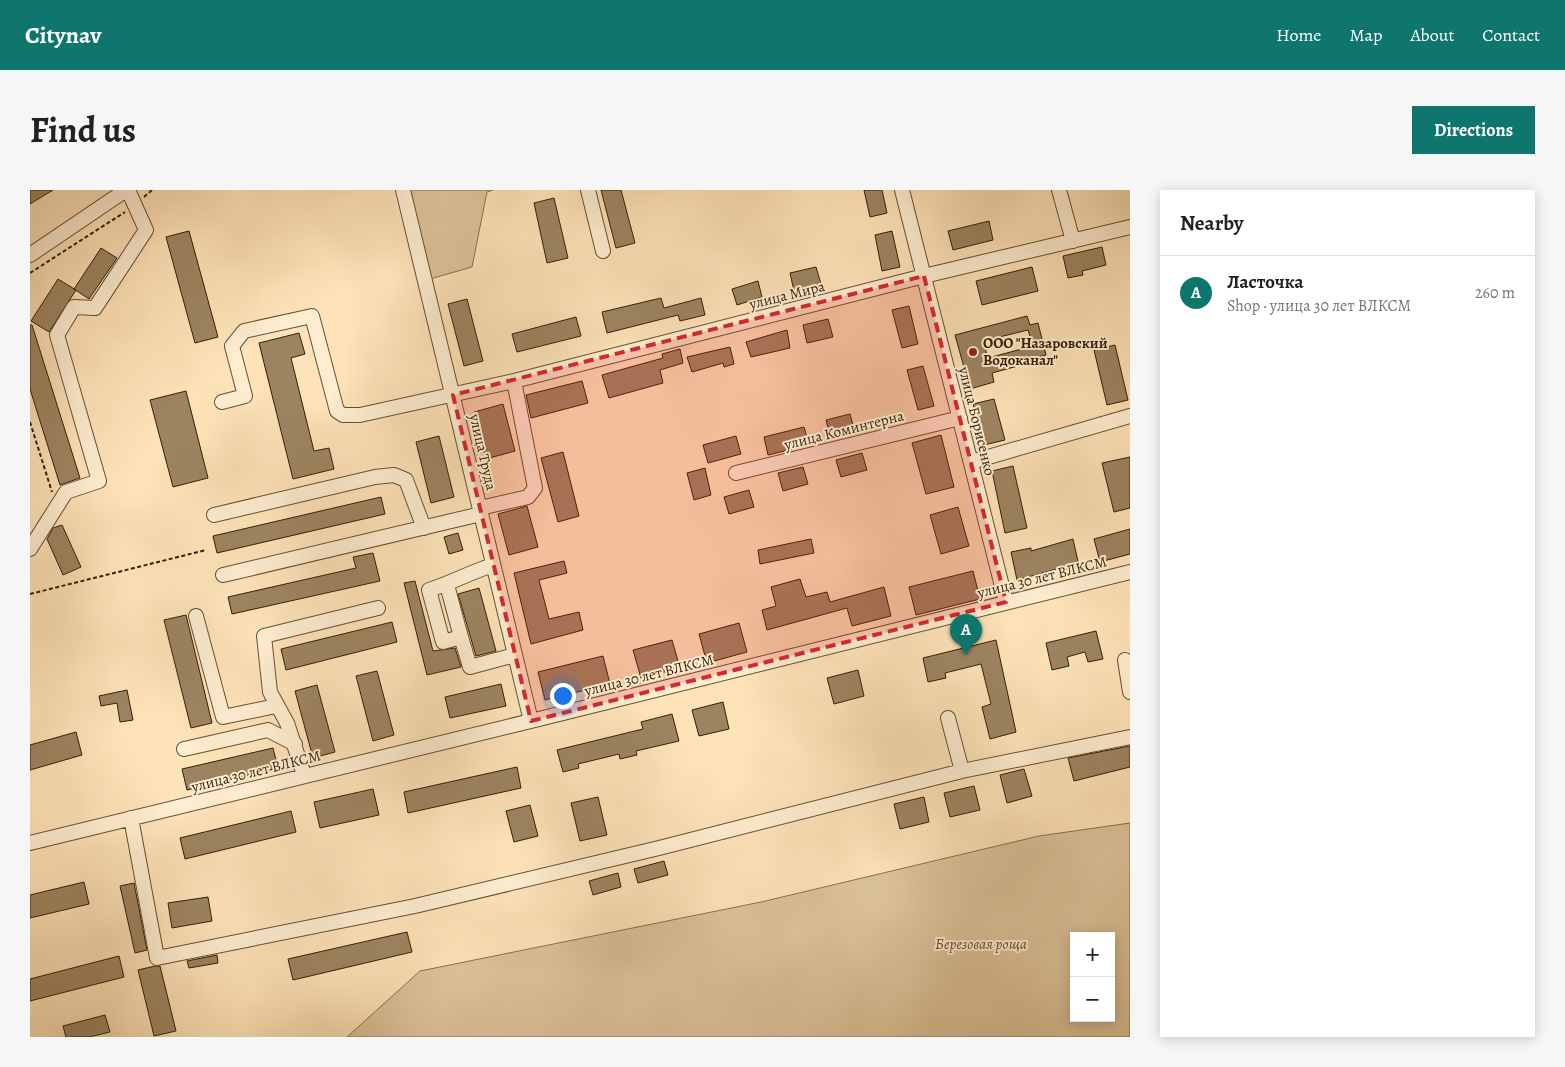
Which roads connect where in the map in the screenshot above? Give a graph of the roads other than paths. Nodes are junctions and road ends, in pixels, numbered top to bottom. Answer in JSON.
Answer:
{"nodes":[{"id":1,"x":403,"y":190,"type":"edge"},
{"id":2,"x":588,"y":190,"type":"edge"},
{"id":3,"x":902,"y":190,"type":"edge"},
{"id":4,"x":1059,"y":190,"type":"edge"},
{"id":5,"x":121,"y":192,"type":"edge"},
{"id":6,"x":1130,"y":227,"type":"edge"},
{"id":7,"x":1073,"y":240,"type":"junction"},
{"id":8,"x":603,"y":251,"type":"dead end"},
{"id":9,"x":30,"y":255,"type":"edge"},
{"id":10,"x":924,"y":276,"type":"junction"},
{"id":11,"x":514,"y":381,"type":"junction"},
{"id":12,"x":453,"y":395,"type":"junction"},
{"id":13,"x":222,"y":402,"type":"dead end"},
{"id":14,"x":1130,"y":416,"type":"edge"},
{"id":15,"x":960,"y":418,"type":"junction"},
{"id":16,"x":971,"y":462,"type":"junction"},
{"id":17,"x":736,"y":474,"type":"dead end"},
{"id":18,"x":480,"y":511,"type":"junction"},
{"id":19,"x":214,"y":515,"type":"dead end"},
{"id":20,"x":424,"y":528,"type":"junction"},
{"id":21,"x":30,"y":549,"type":"edge"},
{"id":22,"x":493,"y":565,"type":"junction"},
{"id":23,"x":1130,"y":572,"type":"edge"},
{"id":24,"x":223,"y":575,"type":"dead end"},
{"id":25,"x":1006,"y":602,"type":"junction"},
{"id":26,"x":378,"y":608,"type":"dead end"},
{"id":27,"x":196,"y":616,"type":"dead end"},
{"id":28,"x":515,"y":655,"type":"junction"},
{"id":29,"x":1125,"y":660,"type":"dead end"},
{"id":30,"x":1130,"y":692,"type":"edge"},
{"id":31,"x":276,"y":706,"type":"junction"},
{"id":32,"x":948,"y":718,"type":"dead end"},
{"id":33,"x":531,"y":721,"type":"junction"},
{"id":34,"x":1130,"y":737,"type":"edge"},
{"id":35,"x":295,"y":744,"type":"junction"},
{"id":36,"x":184,"y":749,"type":"dead end"},
{"id":37,"x":962,"y":771,"type":"junction"},
{"id":38,"x":304,"y":775,"type":"junction"},
{"id":39,"x":131,"y":818,"type":"junction"},
{"id":40,"x":30,"y":843,"type":"edge"}],
"edges":[{"from":1,"to":12,"type":"street","name":"улица Труда"},
{"from":2,"to":8,"type":"street"},
{"from":3,"to":10,"type":"street","name":"улица Борисенко"},
{"from":4,"to":7,"type":"street"},
{"from":5,"to":9,"type":"street"},
{"from":5,"to":21,"type":"street"},
{"from":6,"to":7,"type":"street","name":"улица Мира"},
{"from":7,"to":10,"type":"street","name":"улица Мира"},
{"from":10,"to":11,"type":"street","name":"улица Мира"},
{"from":10,"to":15,"type":"street","name":"улица Борисенко"},
{"from":11,"to":12,"type":"street","name":"улица Мира"},
{"from":11,"to":18,"type":"street"},
{"from":12,"to":13,"type":"street","name":"улица Мира"},
{"from":12,"to":18,"type":"street","name":"улица Труда"},
{"from":14,"to":16,"type":"street"},
{"from":15,"to":16,"type":"street","name":"улица Борисенко"},
{"from":15,"to":17,"type":"street","name":"улица Коминтерна"},
{"from":16,"to":25,"type":"street","name":"улица Борисенко"},
{"from":18,"to":20,"type":"street"},
{"from":18,"to":22,"type":"street","name":"улица Труда"},
{"from":19,"to":20,"type":"street"},
{"from":20,"to":24,"type":"street"},
{"from":22,"to":28,"type":"street","name":"улица Труда"},
{"from":22,"to":28,"type":"street"},
{"from":23,"to":25,"type":"street","name":"улица 30 лет ВЛКСМ"},
{"from":25,"to":33,"type":"street","name":"улица 30 лет ВЛКСМ"},
{"from":26,"to":31,"type":"street"},
{"from":27,"to":31,"type":"street"},
{"from":28,"to":33,"type":"street","name":"улица Труда"},
{"from":29,"to":30,"type":"street"},
{"from":31,"to":35,"type":"street"},
{"from":32,"to":37,"type":"street"},
{"from":33,"to":38,"type":"street","name":"улица 30 лет ВЛКСМ"},
{"from":34,"to":37,"type":"street"},
{"from":35,"to":36,"type":"street"},
{"from":35,"to":38,"type":"street"},
{"from":37,"to":39,"type":"street"},
{"from":38,"to":39,"type":"street","name":"улица 30 лет ВЛКСМ"},
{"from":39,"to":40,"type":"street","name":"улица 30 лет ВЛКСМ"}]}
